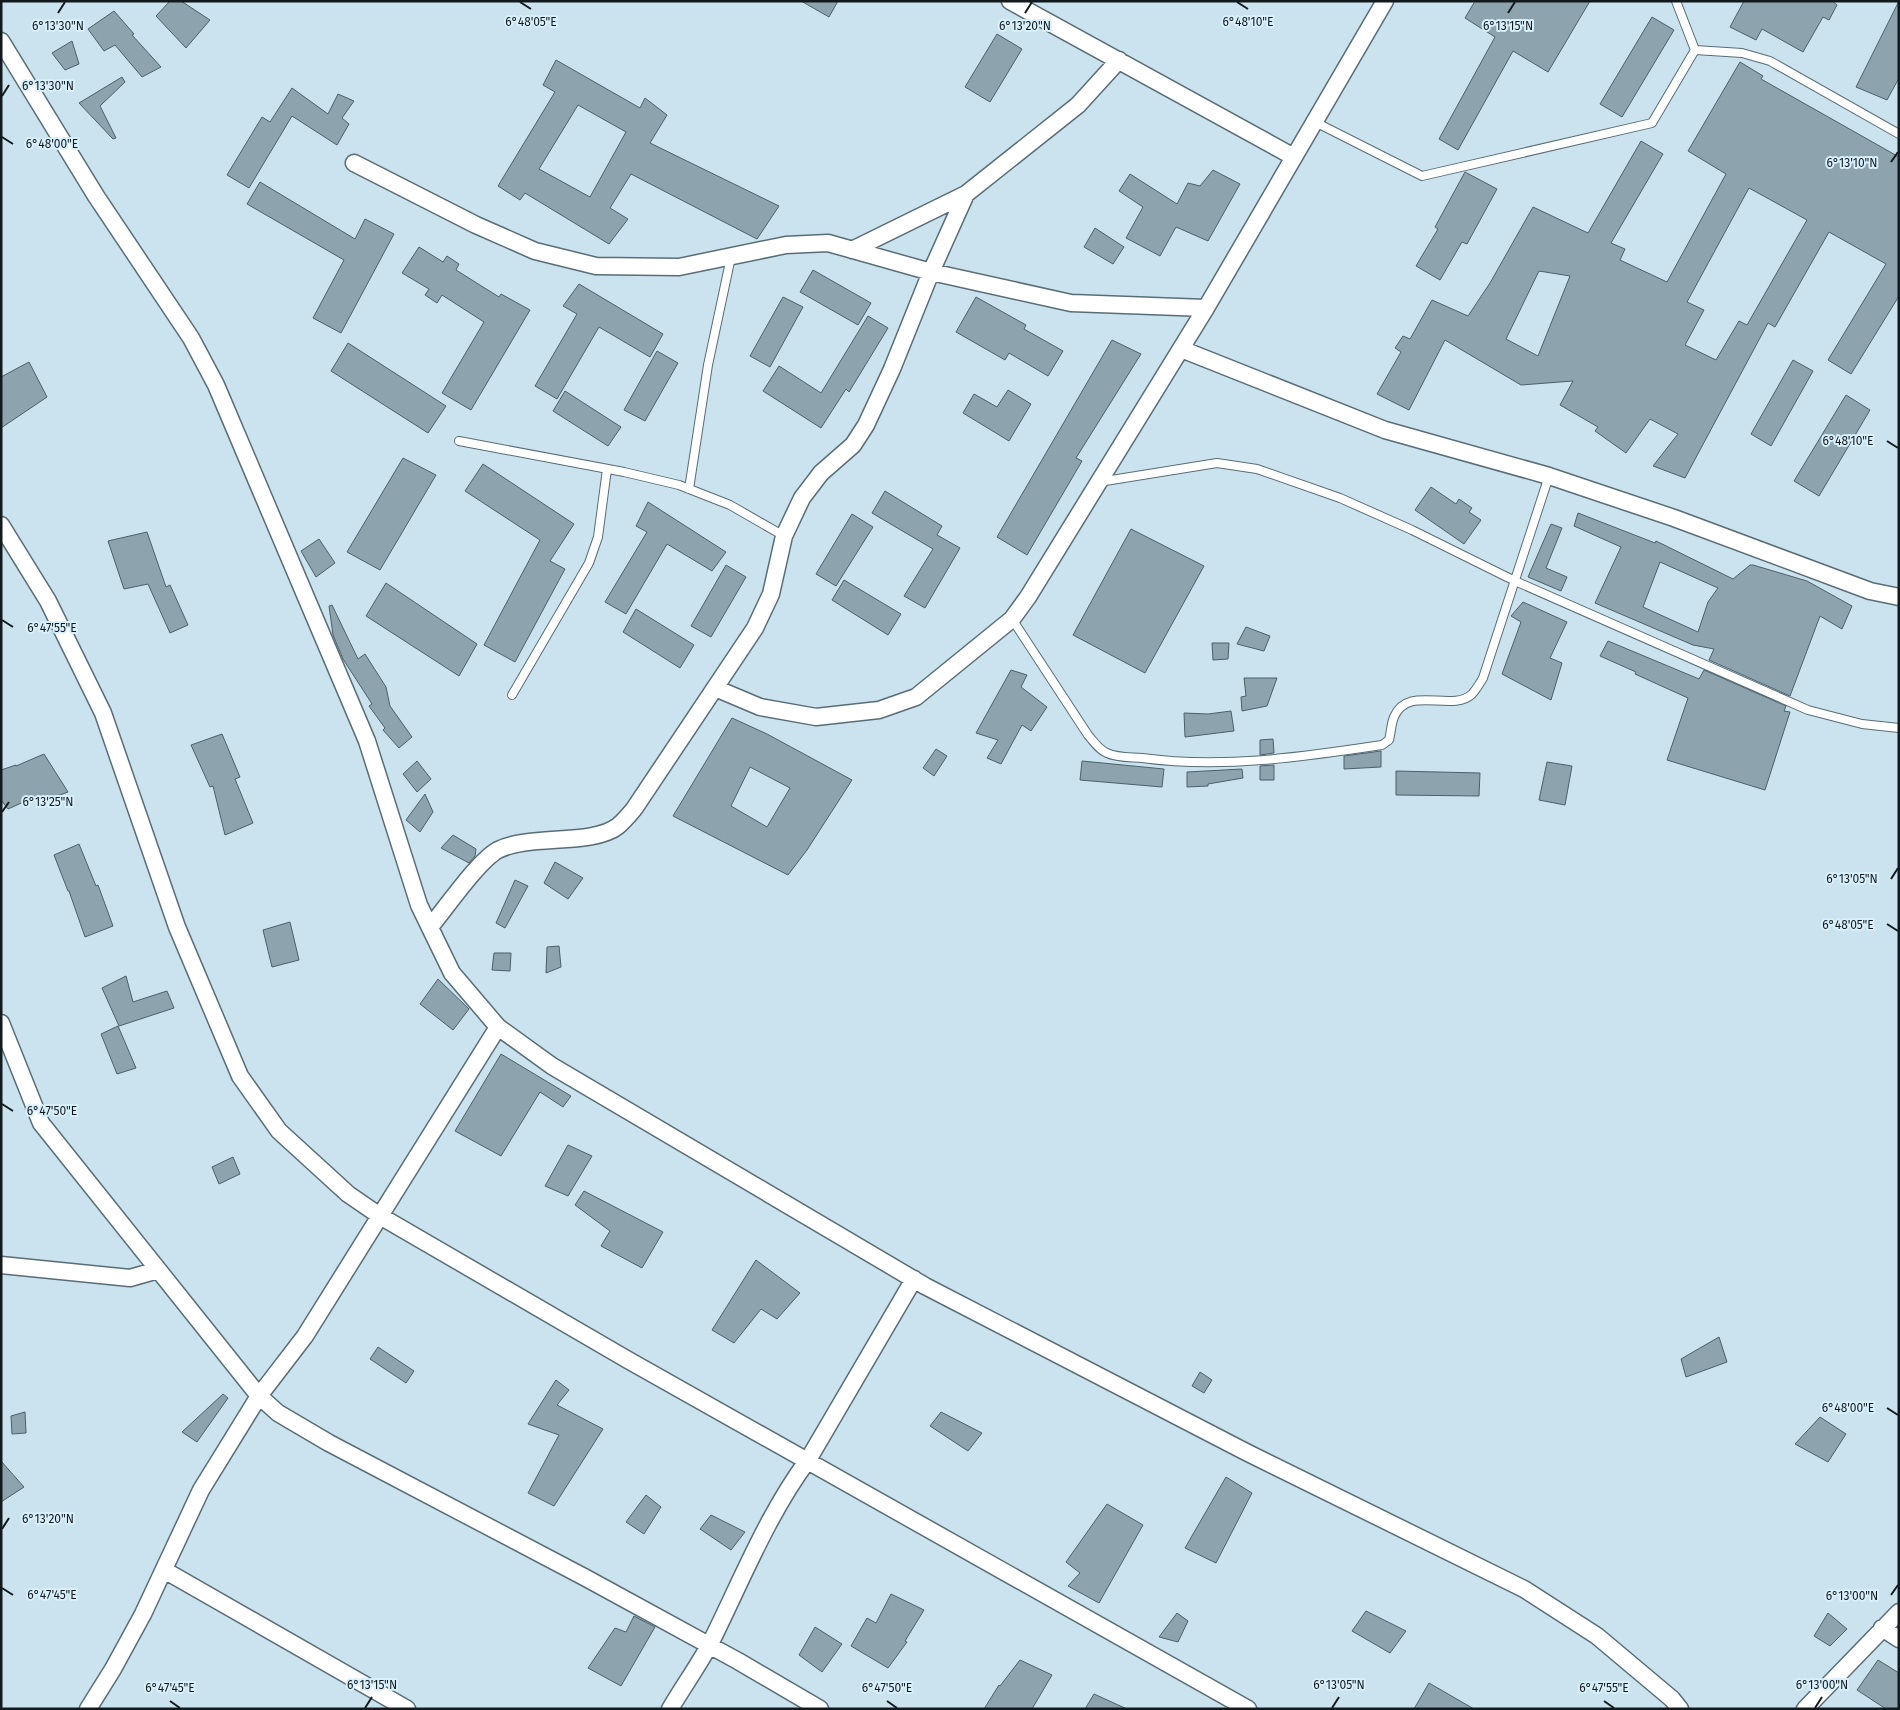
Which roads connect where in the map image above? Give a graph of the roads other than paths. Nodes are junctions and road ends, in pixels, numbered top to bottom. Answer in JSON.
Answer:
{"nodes":[{"id":1,"x":1010,"y":1,"type":"edge"},
{"id":2,"x":1386,"y":1,"type":"edge"},
{"id":3,"x":1676,"y":1,"type":"edge"},
{"id":4,"x":1,"y":42,"type":"edge"},
{"id":5,"x":1695,"y":50,"type":"junction"},
{"id":6,"x":1119,"y":60,"type":"junction"},
{"id":7,"x":1315,"y":122,"type":"junction"},
{"id":8,"x":1899,"y":134,"type":"edge"},
{"id":9,"x":1294,"y":157,"type":"junction"},
{"id":10,"x":354,"y":163,"type":"dead end"},
{"id":11,"x":966,"y":194,"type":"junction"},
{"id":12,"x":852,"y":250,"type":"junction"},
{"id":13,"x":731,"y":256,"type":"junction"},
{"id":14,"x":931,"y":272,"type":"junction"},
{"id":15,"x":1206,"y":308,"type":"junction"},
{"id":16,"x":1181,"y":349,"type":"junction"},
{"id":17,"x":459,"y":441,"type":"dead end"},
{"id":18,"x":607,"y":469,"type":"junction"},
{"id":19,"x":1549,"y":476,"type":"junction"},
{"id":20,"x":1097,"y":482,"type":"junction"},
{"id":21,"x":689,"y":489,"type":"junction"},
{"id":22,"x":1,"y":525,"type":"edge"},
{"id":23,"x":784,"y":536,"type":"junction"},
{"id":24,"x":1515,"y":581,"type":"junction"},
{"id":25,"x":1899,"y":597,"type":"edge"},
{"id":26,"x":1012,"y":619,"type":"junction"},
{"id":27,"x":715,"y":688,"type":"junction"},
{"id":28,"x":512,"y":695,"type":"dead end"},
{"id":29,"x":1899,"y":728,"type":"edge"},
{"id":30,"x":430,"y":927,"type":"junction"},
{"id":31,"x":1,"y":1023,"type":"edge"},
{"id":32,"x":498,"y":1027,"type":"junction"},
{"id":33,"x":380,"y":1216,"type":"junction"},
{"id":34,"x":1,"y":1265,"type":"edge"},
{"id":35,"x":158,"y":1270,"type":"junction"},
{"id":36,"x":914,"y":1279,"type":"junction"},
{"id":37,"x":259,"y":1396,"type":"junction"},
{"id":38,"x":808,"y":1460,"type":"junction"},
{"id":39,"x":164,"y":1570,"type":"junction"},
{"id":40,"x":1899,"y":1612,"type":"edge"},
{"id":41,"x":1882,"y":1628,"type":"junction"},
{"id":42,"x":1899,"y":1639,"type":"edge"},
{"id":43,"x":709,"y":1645,"type":"junction"},
{"id":44,"x":88,"y":1709,"type":"edge"},
{"id":45,"x":407,"y":1709,"type":"edge"},
{"id":46,"x":670,"y":1709,"type":"edge"},
{"id":47,"x":820,"y":1709,"type":"edge"},
{"id":48,"x":1248,"y":1709,"type":"edge"},
{"id":49,"x":1680,"y":1709,"type":"edge"},
{"id":50,"x":1805,"y":1709,"type":"edge"}],
"edges":[{"from":1,"to":6,"type":"street"},
{"from":2,"to":7,"type":"street"},
{"from":3,"to":5,"type":"lane"},
{"from":4,"to":30,"type":"street"},
{"from":5,"to":7,"type":"lane"},
{"from":5,"to":8,"type":"lane"},
{"from":6,"to":9,"type":"street"},
{"from":6,"to":11,"type":"street"},
{"from":7,"to":9,"type":"street"},
{"from":9,"to":15,"type":"street"},
{"from":10,"to":13,"type":"street"},
{"from":11,"to":12,"type":"street"},
{"from":11,"to":14,"type":"street"},
{"from":12,"to":13,"type":"street"},
{"from":12,"to":14,"type":"street"},
{"from":13,"to":21,"type":"lane"},
{"from":14,"to":15,"type":"street"},
{"from":14,"to":23,"type":"street"},
{"from":15,"to":16,"type":"street"},
{"from":16,"to":19,"type":"street"},
{"from":16,"to":20,"type":"street"},
{"from":17,"to":18,"type":"lane"},
{"from":18,"to":21,"type":"lane"},
{"from":18,"to":28,"type":"lane"},
{"from":19,"to":24,"type":"lane"},
{"from":19,"to":25,"type":"street"},
{"from":20,"to":24,"type":"lane"},
{"from":20,"to":26,"type":"street"},
{"from":21,"to":23,"type":"lane"},
{"from":22,"to":33,"type":"street"},
{"from":23,"to":27,"type":"street"},
{"from":24,"to":26,"type":"lane"},
{"from":24,"to":29,"type":"lane"},
{"from":26,"to":27,"type":"street"},
{"from":27,"to":30,"type":"street"},
{"from":30,"to":32,"type":"street"},
{"from":31,"to":35,"type":"street"},
{"from":32,"to":33,"type":"street"},
{"from":32,"to":36,"type":"street"},
{"from":33,"to":37,"type":"street"},
{"from":33,"to":38,"type":"street"},
{"from":34,"to":35,"type":"street"},
{"from":35,"to":37,"type":"street"},
{"from":36,"to":38,"type":"street"},
{"from":36,"to":49,"type":"street"},
{"from":37,"to":39,"type":"street"},
{"from":37,"to":43,"type":"street"},
{"from":38,"to":43,"type":"street"},
{"from":38,"to":48,"type":"street"},
{"from":39,"to":44,"type":"street"},
{"from":39,"to":45,"type":"street"},
{"from":40,"to":41,"type":"street"},
{"from":41,"to":42,"type":"street"},
{"from":41,"to":50,"type":"street"},
{"from":43,"to":46,"type":"street"},
{"from":43,"to":47,"type":"street"}]}
